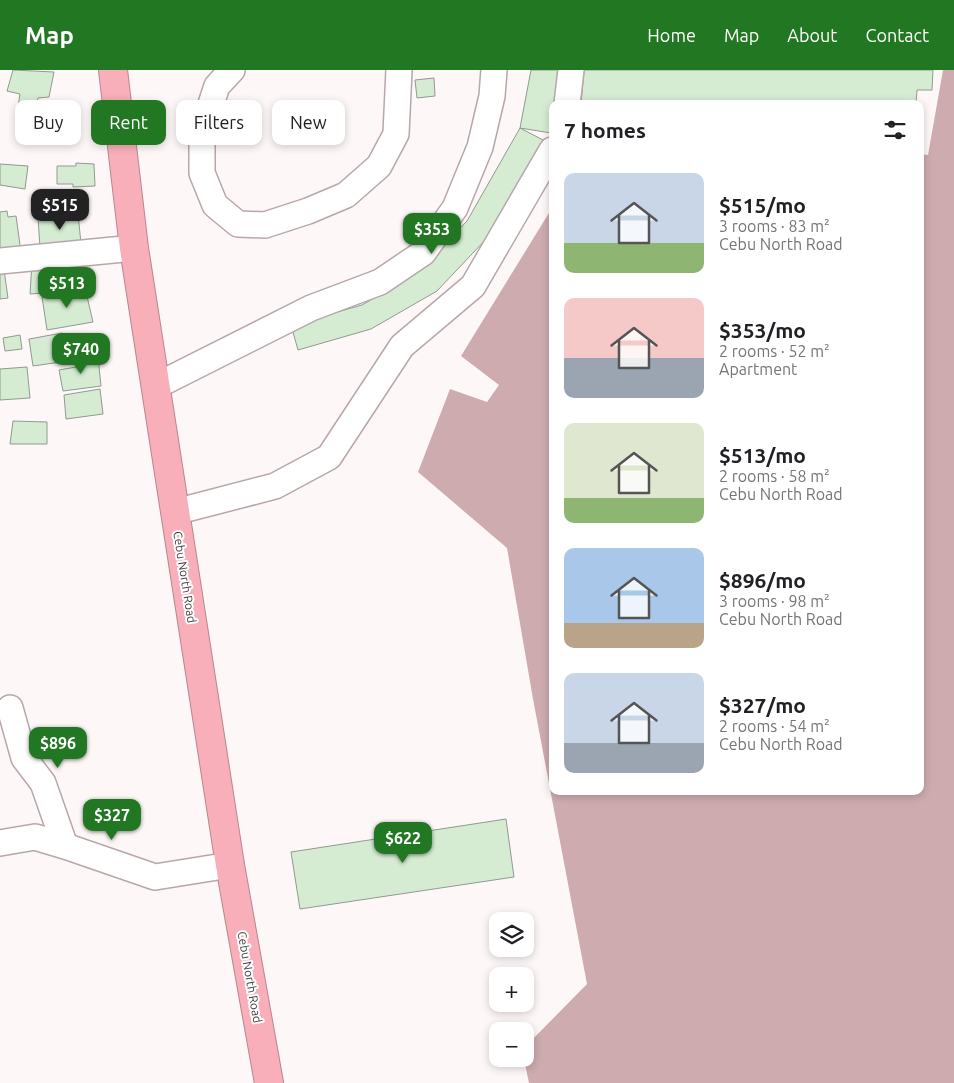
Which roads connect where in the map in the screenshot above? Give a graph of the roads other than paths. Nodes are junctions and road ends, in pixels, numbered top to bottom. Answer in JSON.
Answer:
{"nodes":[{"id":1,"x":113,"y":70,"type":"edge"},
{"id":2,"x":232,"y":70,"type":"edge"},
{"id":3,"x":399,"y":70,"type":"edge"},
{"id":4,"x":494,"y":70,"type":"edge"},
{"id":5,"x":571,"y":70,"type":"edge"},
{"id":6,"x":567,"y":100,"type":"edge"},
{"id":7,"x":549,"y":155,"type":"edge"},
{"id":8,"x":134,"y":248,"type":"junction"},
{"id":9,"x":0,"y":261,"type":"edge"},
{"id":10,"x":156,"y":386,"type":"junction"},
{"id":11,"x":175,"y":512,"type":"junction"},
{"id":12,"x":10,"y":708,"type":"dead end"},
{"id":13,"x":0,"y":843,"type":"edge"},
{"id":14,"x":65,"y":846,"type":"junction"},
{"id":15,"x":230,"y":865,"type":"junction"},
{"id":16,"x":269,"y":1083,"type":"edge"}],
"edges":[{"from":1,"to":8,"type":"highway","name":"Cebu North Road"},
{"from":2,"to":3,"type":"street"},
{"from":4,"to":10,"type":"street"},
{"from":5,"to":6,"type":"street"},
{"from":7,"to":11,"type":"street"},
{"from":8,"to":9,"type":"street"},
{"from":8,"to":10,"type":"highway","name":"Cebu North Road"},
{"from":10,"to":11,"type":"highway","name":"Cebu North Road"},
{"from":11,"to":15,"type":"highway","name":"Cebu North Road"},
{"from":12,"to":14,"type":"street"},
{"from":13,"to":14,"type":"street"},
{"from":14,"to":15,"type":"street"},
{"from":15,"to":16,"type":"highway","name":"Cebu North Road"}]}
